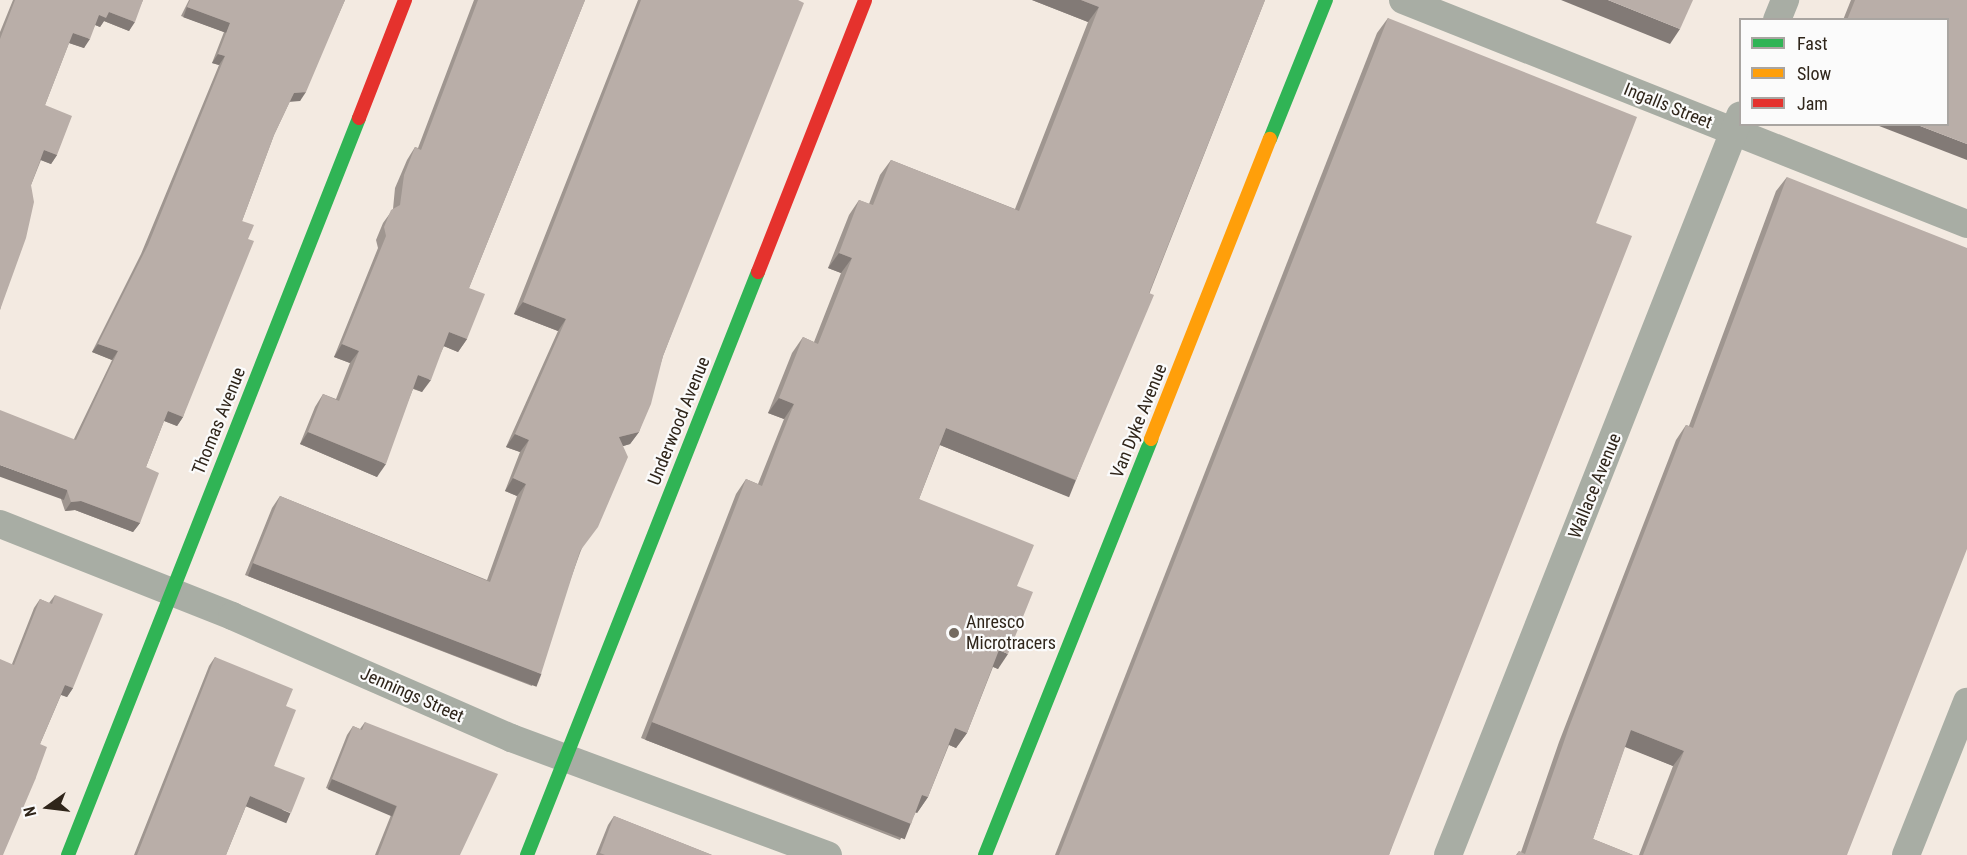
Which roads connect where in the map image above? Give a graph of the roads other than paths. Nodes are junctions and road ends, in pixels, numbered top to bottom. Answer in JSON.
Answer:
{"nodes":[{"id":1,"x":405,"y":0,"type":"edge"},
{"id":2,"x":865,"y":0,"type":"edge"},
{"id":3,"x":1326,"y":0,"type":"edge"},
{"id":4,"x":1403,"y":0,"type":"edge"},
{"id":5,"x":1785,"y":0,"type":"edge"},
{"id":6,"x":1778,"y":18,"type":"edge"},
{"id":7,"x":1737,"y":124,"type":"edge"},
{"id":8,"x":1742,"y":126,"type":"edge"},
{"id":9,"x":1967,"y":224,"type":"edge"},
{"id":10,"x":0,"y":524,"type":"edge"},
{"id":11,"x":171,"y":592,"type":"junction"},
{"id":12,"x":1967,"y":702,"type":"edge"},
{"id":13,"x":566,"y":757,"type":"junction"},
{"id":14,"x":68,"y":855,"type":"edge"},
{"id":15,"x":527,"y":855,"type":"edge"},
{"id":16,"x":828,"y":855,"type":"edge"},
{"id":17,"x":985,"y":855,"type":"edge"},
{"id":18,"x":1448,"y":855,"type":"edge"},
{"id":19,"x":1906,"y":855,"type":"edge"}],
"edges":[{"from":1,"to":11,"type":"street","name":"Thomas Avenue"},
{"from":2,"to":13,"type":"street","name":"Underwood Avenue"},
{"from":3,"to":17,"type":"street","name":"Van Dyke Avenue"},
{"from":4,"to":7,"type":"street","name":"Ingalls Street"},
{"from":5,"to":6,"type":"street"},
{"from":7,"to":18,"type":"street","name":"Wallace Avenue"},
{"from":8,"to":9,"type":"street","name":"Ingalls Street"},
{"from":10,"to":11,"type":"street","name":"Jennings Street"},
{"from":11,"to":13,"type":"street","name":"Jennings Street"},
{"from":11,"to":14,"type":"street","name":"Thomas Avenue"},
{"from":12,"to":19,"type":"street"},
{"from":13,"to":15,"type":"street","name":"Underwood Avenue"},
{"from":13,"to":16,"type":"street","name":"Jennings Street"}]}
